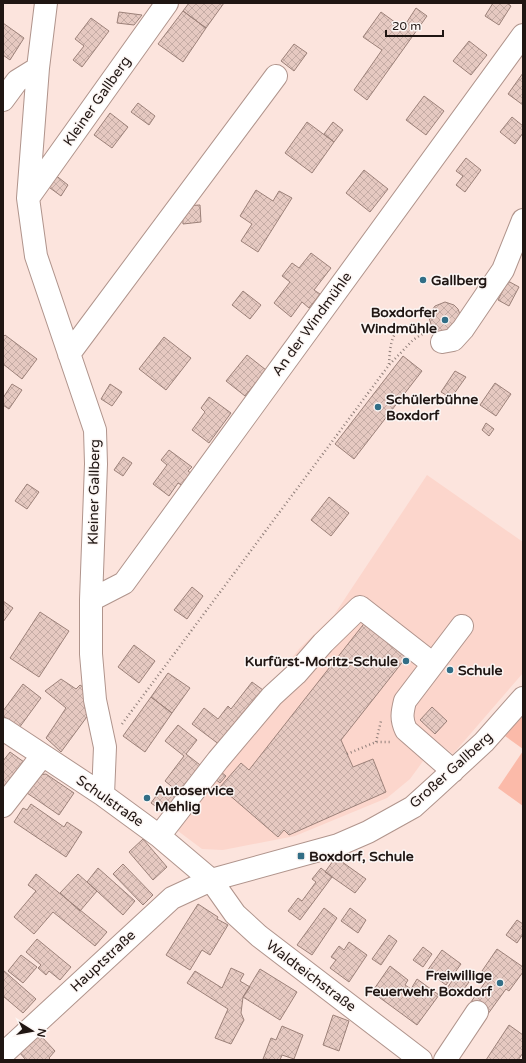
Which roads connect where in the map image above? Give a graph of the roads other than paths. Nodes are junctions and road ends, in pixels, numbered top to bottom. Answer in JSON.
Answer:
{"nodes":[{"id":1,"x":46,"y":3,"type":"edge"},
{"id":2,"x":167,"y":3,"type":"edge"},
{"id":3,"x":523,"y":35,"type":"edge"},
{"id":4,"x":38,"y":68,"type":"junction"},
{"id":5,"x":276,"y":76,"type":"dead end"},
{"id":6,"x":3,"y":100,"type":"edge"},
{"id":7,"x":28,"y":198,"type":"junction"},
{"id":8,"x":523,"y":220,"type":"edge"},
{"id":9,"x":442,"y":342,"type":"dead end"},
{"id":10,"x":69,"y":354,"type":"junction"},
{"id":11,"x":91,"y":600,"type":"junction"},
{"id":12,"x":462,"y":626,"type":"dead end"},
{"id":13,"x":433,"y":664,"type":"junction"},
{"id":14,"x":523,"y":698,"type":"edge"},
{"id":15,"x":3,"y":729,"type":"edge"},
{"id":16,"x":42,"y":756,"type":"junction"},
{"id":17,"x":453,"y":771,"type":"junction"},
{"id":18,"x":103,"y":795,"type":"junction"},
{"id":19,"x":3,"y":806,"type":"edge"},
{"id":20,"x":159,"y":836,"type":"junction"},
{"id":21,"x":211,"y":880,"type":"junction"},
{"id":22,"x":477,"y":1012,"type":"dead end"},
{"id":23,"x":3,"y":1054,"type":"edge"},
{"id":24,"x":421,"y":1060,"type":"edge"},
{"id":25,"x":445,"y":1060,"type":"edge"}],
"edges":[{"from":1,"to":4,"type":"street","name":"Kleiner Gallberg"},
{"from":2,"to":7,"type":"street","name":"Kleiner Gallberg"},
{"from":3,"to":11,"type":"street","name":"An der Windmühle"},
{"from":4,"to":6,"type":"street"},
{"from":4,"to":7,"type":"street","name":"Kleiner Gallberg"},
{"from":5,"to":10,"type":"street"},
{"from":7,"to":10,"type":"street","name":"Kleiner Gallberg"},
{"from":8,"to":9,"type":"street"},
{"from":10,"to":11,"type":"street","name":"Kleiner Gallberg"},
{"from":11,"to":18,"type":"street","name":"Kleiner Gallberg"},
{"from":12,"to":13,"type":"street"},
{"from":13,"to":17,"type":"street"},
{"from":13,"to":20,"type":"street"},
{"from":14,"to":17,"type":"street","name":"Großer Gallberg"},
{"from":15,"to":16,"type":"street","name":"Schulstraße"},
{"from":16,"to":18,"type":"street","name":"Schulstraße"},
{"from":16,"to":19,"type":"street"},
{"from":17,"to":21,"type":"street","name":"Großer Gallberg"},
{"from":18,"to":20,"type":"street","name":"Schulstraße"},
{"from":20,"to":21,"type":"street","name":"Schulstraße"},
{"from":21,"to":23,"type":"street","name":"Hauptstraße"},
{"from":21,"to":24,"type":"street","name":"Waldteichstraße"},
{"from":22,"to":25,"type":"street"}]}
